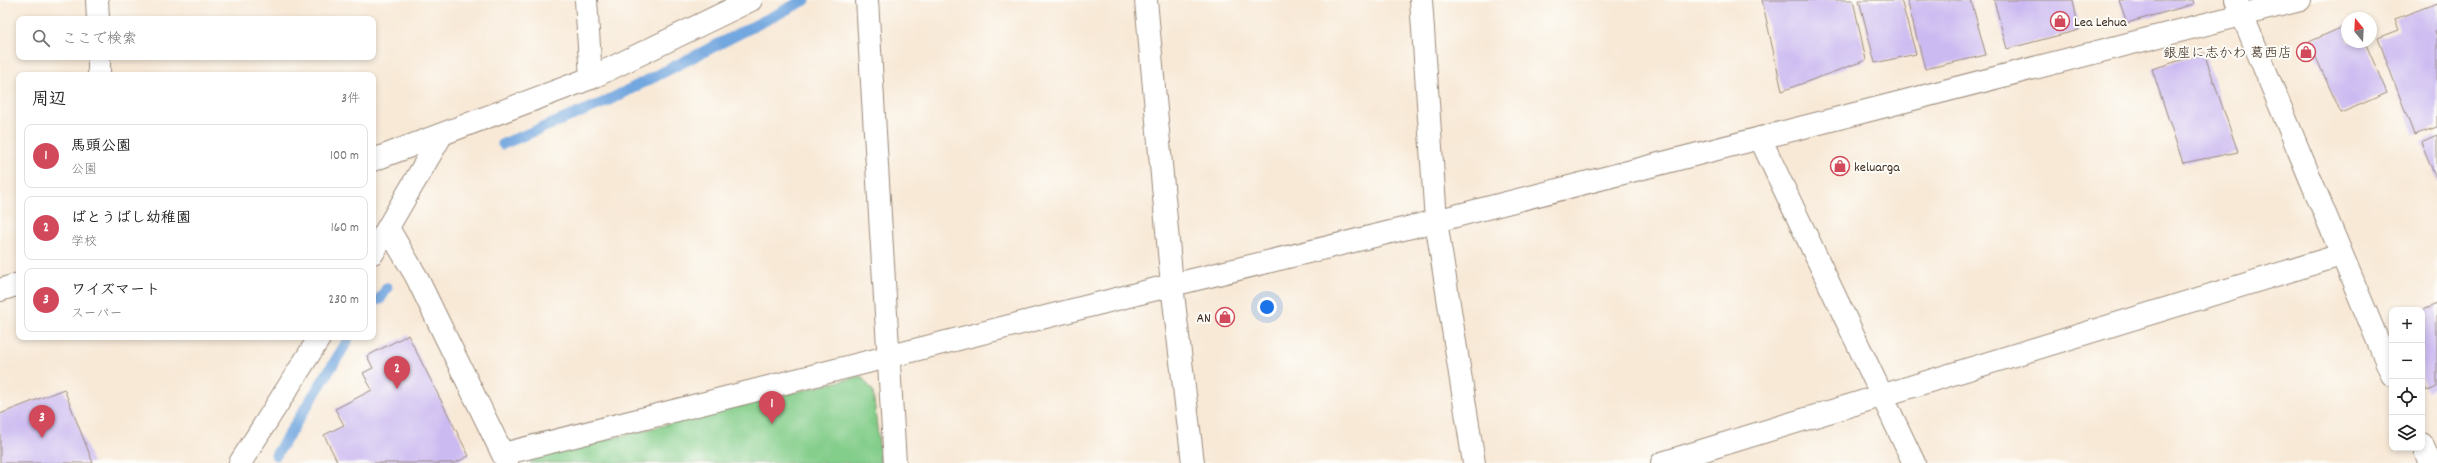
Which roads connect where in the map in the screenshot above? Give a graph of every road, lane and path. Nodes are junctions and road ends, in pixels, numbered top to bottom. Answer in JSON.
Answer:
{"nodes":[{"id":1,"x":97,"y":0,"type":"edge"},
{"id":2,"x":586,"y":0,"type":"edge"},
{"id":3,"x":751,"y":0,"type":"edge"},
{"id":4,"x":867,"y":0,"type":"edge"},
{"id":5,"x":1146,"y":0,"type":"edge"},
{"id":6,"x":1421,"y":0,"type":"edge"},
{"id":7,"x":2300,"y":0,"type":"edge"},
{"id":8,"x":2239,"y":7,"type":"edge"},
{"id":9,"x":98,"y":16,"type":"edge"},
{"id":10,"x":99,"y":60,"type":"edge"},
{"id":11,"x":99,"y":72,"type":"edge"},
{"id":12,"x":590,"y":78,"type":"junction"},
{"id":13,"x":441,"y":136,"type":"junction"},
{"id":14,"x":1760,"y":138,"type":"junction"},
{"id":15,"x":376,"y":159,"type":"edge"},
{"id":16,"x":1436,"y":221,"type":"junction"},
{"id":17,"x":388,"y":228,"type":"junction"},
{"id":18,"x":376,"y":247,"type":"edge"},
{"id":19,"x":2341,"y":255,"type":"junction"},
{"id":20,"x":16,"y":285,"type":"edge"},
{"id":21,"x":1172,"y":285,"type":"junction"},
{"id":22,"x":0,"y":290,"type":"edge"},
{"id":23,"x":318,"y":340,"type":"edge"},
{"id":24,"x":888,"y":358,"type":"junction"},
{"id":25,"x":2389,"y":367,"type":"edge"},
{"id":26,"x":1882,"y":395,"type":"junction"},
{"id":27,"x":2425,"y":451,"type":"edge"},
{"id":28,"x":505,"y":458,"type":"edge"},
{"id":29,"x":240,"y":463,"type":"edge"},
{"id":30,"x":895,"y":463,"type":"edge"},
{"id":31,"x":1193,"y":463,"type":"edge"},
{"id":32,"x":1474,"y":463,"type":"edge"},
{"id":33,"x":1662,"y":463,"type":"edge"},
{"id":34,"x":1914,"y":463,"type":"edge"},
{"id":35,"x":2430,"y":463,"type":"edge"}],
"edges":[{"from":1,"to":9,"type":"street"},
{"from":2,"to":12,"type":"street"},
{"from":3,"to":12,"type":"street"},
{"from":4,"to":24,"type":"street"},
{"from":5,"to":21,"type":"street"},
{"from":6,"to":16,"type":"street"},
{"from":7,"to":8,"type":"street"},
{"from":8,"to":14,"type":"street"},
{"from":8,"to":19,"type":"street"},
{"from":10,"to":11,"type":"street"},
{"from":12,"to":13,"type":"street"},
{"from":13,"to":15,"type":"street"},
{"from":13,"to":17,"type":"street"},
{"from":14,"to":16,"type":"street"},
{"from":14,"to":26,"type":"street"},
{"from":16,"to":21,"type":"street"},
{"from":16,"to":32,"type":"street"},
{"from":17,"to":18,"type":"street"},
{"from":17,"to":28,"type":"street"},
{"from":19,"to":25,"type":"street"},
{"from":19,"to":26,"type":"street"},
{"from":20,"to":22,"type":"street"},
{"from":21,"to":24,"type":"street"},
{"from":21,"to":31,"type":"street"},
{"from":23,"to":29,"type":"street"},
{"from":24,"to":28,"type":"street"},
{"from":24,"to":30,"type":"street"},
{"from":26,"to":33,"type":"street"},
{"from":26,"to":34,"type":"street"},
{"from":27,"to":35,"type":"street"}]}
